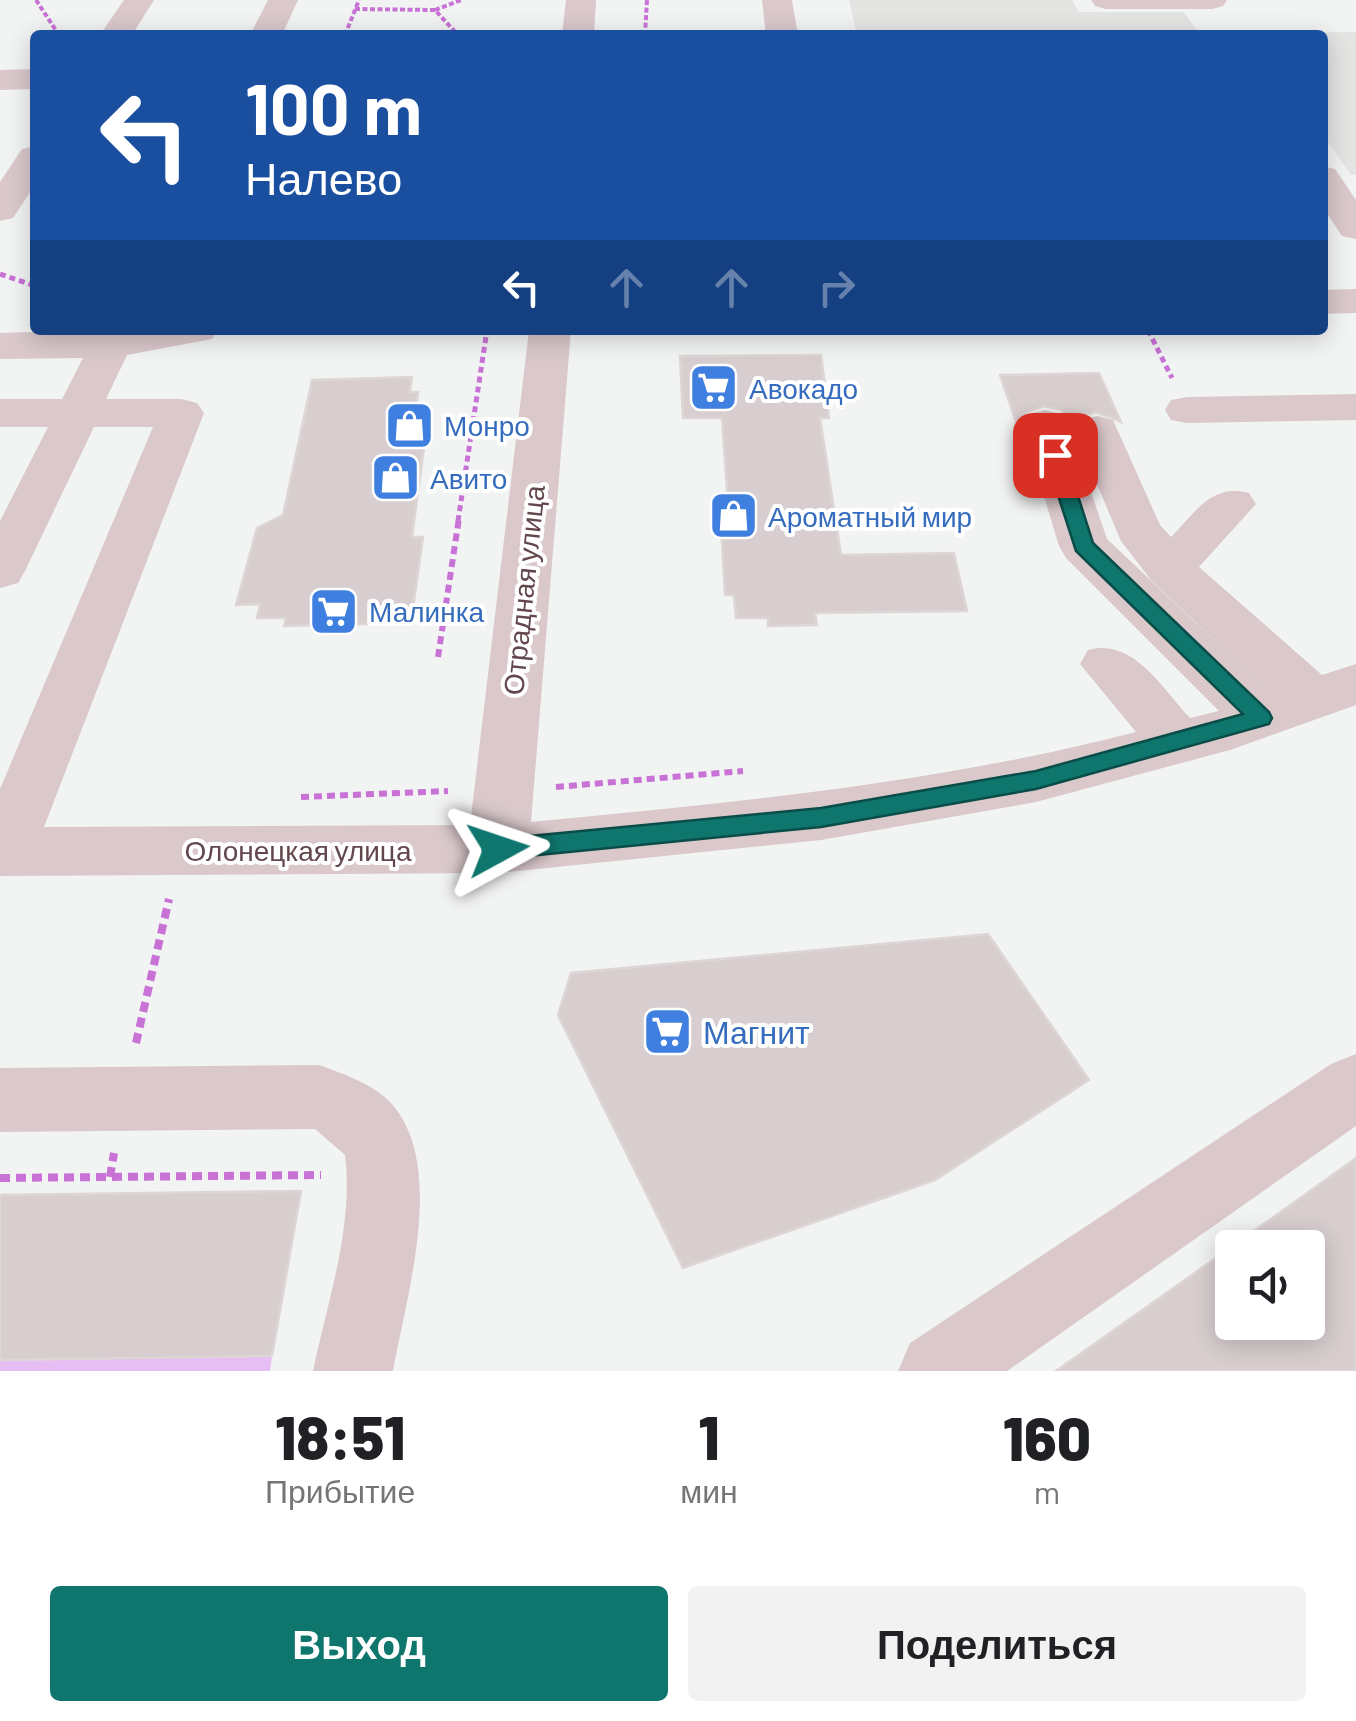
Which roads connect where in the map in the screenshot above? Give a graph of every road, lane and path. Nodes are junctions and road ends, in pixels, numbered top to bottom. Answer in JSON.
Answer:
{"nodes":[{"id":1,"x":36,"y":0,"type":"edge"},
{"id":2,"x":139,"y":0,"type":"edge"},
{"id":3,"x":283,"y":0,"type":"edge"},
{"id":4,"x":358,"y":0,"type":"edge"},
{"id":5,"x":462,"y":0,"type":"edge"},
{"id":6,"x":581,"y":0,"type":"edge"},
{"id":7,"x":647,"y":0,"type":"edge"},
{"id":8,"x":777,"y":0,"type":"edge"},
{"id":9,"x":1106,"y":0,"type":"edge"},
{"id":10,"x":1214,"y":8,"type":"edge"},
{"id":11,"x":356,"y":9,"type":"junction"},
{"id":12,"x":435,"y":10,"type":"junction"},
{"id":13,"x":56,"y":30,"type":"edge"},
{"id":14,"x":119,"y":30,"type":"edge"},
{"id":15,"x":268,"y":30,"type":"edge"},
{"id":16,"x":348,"y":30,"type":"edge"},
{"id":17,"x":453,"y":30,"type":"edge"},
{"id":18,"x":578,"y":30,"type":"edge"},
{"id":19,"x":645,"y":30,"type":"edge"},
{"id":20,"x":781,"y":30,"type":"edge"},
{"id":21,"x":30,"y":79,"type":"edge"},
{"id":22,"x":0,"y":80,"type":"edge"},
{"id":23,"x":30,"y":165,"type":"edge"},
{"id":24,"x":1328,"y":187,"type":"edge"},
{"id":25,"x":0,"y":210,"type":"edge"},
{"id":26,"x":1345,"y":215,"type":"edge"},
{"id":27,"x":0,"y":274,"type":"edge"},
{"id":28,"x":30,"y":284,"type":"edge"},
{"id":29,"x":1328,"y":302,"type":"edge"},
{"id":30,"x":1356,"y":302,"type":"edge"},
{"id":31,"x":145,"y":335,"type":"edge"},
{"id":32,"x":487,"y":335,"type":"edge"},
{"id":33,"x":549,"y":335,"type":"edge"},
{"id":34,"x":114,"y":338,"type":"edge"},
{"id":35,"x":0,"y":346,"type":"edge"},
{"id":36,"x":1356,"y":407,"type":"edge"},
{"id":37,"x":79,"y":410,"type":"junction"},
{"id":38,"x":1187,"y":410,"type":"dead end"},
{"id":39,"x":0,"y":412,"type":"edge"},
{"id":40,"x":1046,"y":424,"type":"dead end"},
{"id":41,"x":1097,"y":430,"type":"dead end"},
{"id":42,"x":1232,"y":504,"type":"dead end"},
{"id":43,"x":1169,"y":568,"type":"junction"},
{"id":44,"x":0,"y":570,"type":"edge"},
{"id":45,"x":438,"y":657,"type":"dead end"},
{"id":46,"x":1107,"y":664,"type":"dead end"},
{"id":47,"x":1335,"y":692,"type":"edge"},
{"id":48,"x":1261,"y":718,"type":"junction"},
{"id":49,"x":1178,"y":742,"type":"junction"},
{"id":50,"x":762,"y":770,"type":"dead end"},
{"id":51,"x":504,"y":789,"type":"junction"},
{"id":52,"x":292,"y":797,"type":"dead end"},
{"id":53,"x":498,"y":849,"type":"junction"},
{"id":54,"x":180,"y":851,"type":"junction"},
{"id":55,"x":2,"y":852,"type":"edge"},
{"id":56,"x":1356,"y":1086,"type":"edge"},
{"id":57,"x":124,"y":1099,"type":"junction"},
{"id":58,"x":0,"y":1100,"type":"edge"},
{"id":59,"x":110,"y":1177,"type":"junction"},
{"id":60,"x":0,"y":1178,"type":"edge"},
{"id":61,"x":320,"y":1194,"type":"dead end"},
{"id":62,"x":353,"y":1371,"type":"edge"},
{"id":63,"x":938,"y":1371,"type":"edge"}],
"edges":[{"from":1,"to":13,"type":"path"},
{"from":2,"to":14,"type":"street"},
{"from":3,"to":15,"type":"street"},
{"from":4,"to":11,"type":"path"},
{"from":5,"to":12,"type":"path"},
{"from":6,"to":18,"type":"street"},
{"from":7,"to":19,"type":"path"},
{"from":8,"to":20,"type":"street"},
{"from":9,"to":10,"type":"street"},
{"from":11,"to":12,"type":"path"},
{"from":11,"to":16,"type":"path"},
{"from":12,"to":17,"type":"path"},
{"from":21,"to":22,"type":"street"},
{"from":23,"to":25,"type":"street"},
{"from":24,"to":26,"type":"street"},
{"from":27,"to":28,"type":"path"},
{"from":29,"to":30,"type":"street"},
{"from":31,"to":34,"type":"street"},
{"from":32,"to":45,"type":"path"},
{"from":33,"to":51,"type":"street","name":"Отрадная улица"},
{"from":34,"to":35,"type":"street"},
{"from":34,"to":37,"type":"street"},
{"from":36,"to":38,"type":"street"},
{"from":37,"to":39,"type":"street"},
{"from":37,"to":44,"type":"street"},
{"from":37,"to":55,"type":"street"},
{"from":40,"to":48,"type":"street"},
{"from":41,"to":43,"type":"street"},
{"from":42,"to":43,"type":"street"},
{"from":43,"to":47,"type":"street"},
{"from":46,"to":49,"type":"street"},
{"from":47,"to":48,"type":"street","name":"Олонецкая улица"},
{"from":48,"to":49,"type":"street","name":"Олонецкая улица"},
{"from":49,"to":53,"type":"street","name":"Олонецкая улица"},
{"from":50,"to":51,"type":"path"},
{"from":51,"to":52,"type":"path"},
{"from":51,"to":53,"type":"street","name":"Отрадная улица"},
{"from":53,"to":54,"type":"street","name":"Олонецкая улица"},
{"from":54,"to":55,"type":"street","name":"Олонецкая улица"},
{"from":54,"to":57,"type":"path"},
{"from":56,"to":63,"type":"street"},
{"from":57,"to":58,"type":"street"},
{"from":57,"to":59,"type":"path"},
{"from":57,"to":62,"type":"street"},
{"from":59,"to":60,"type":"path"},
{"from":59,"to":61,"type":"path"}]}
